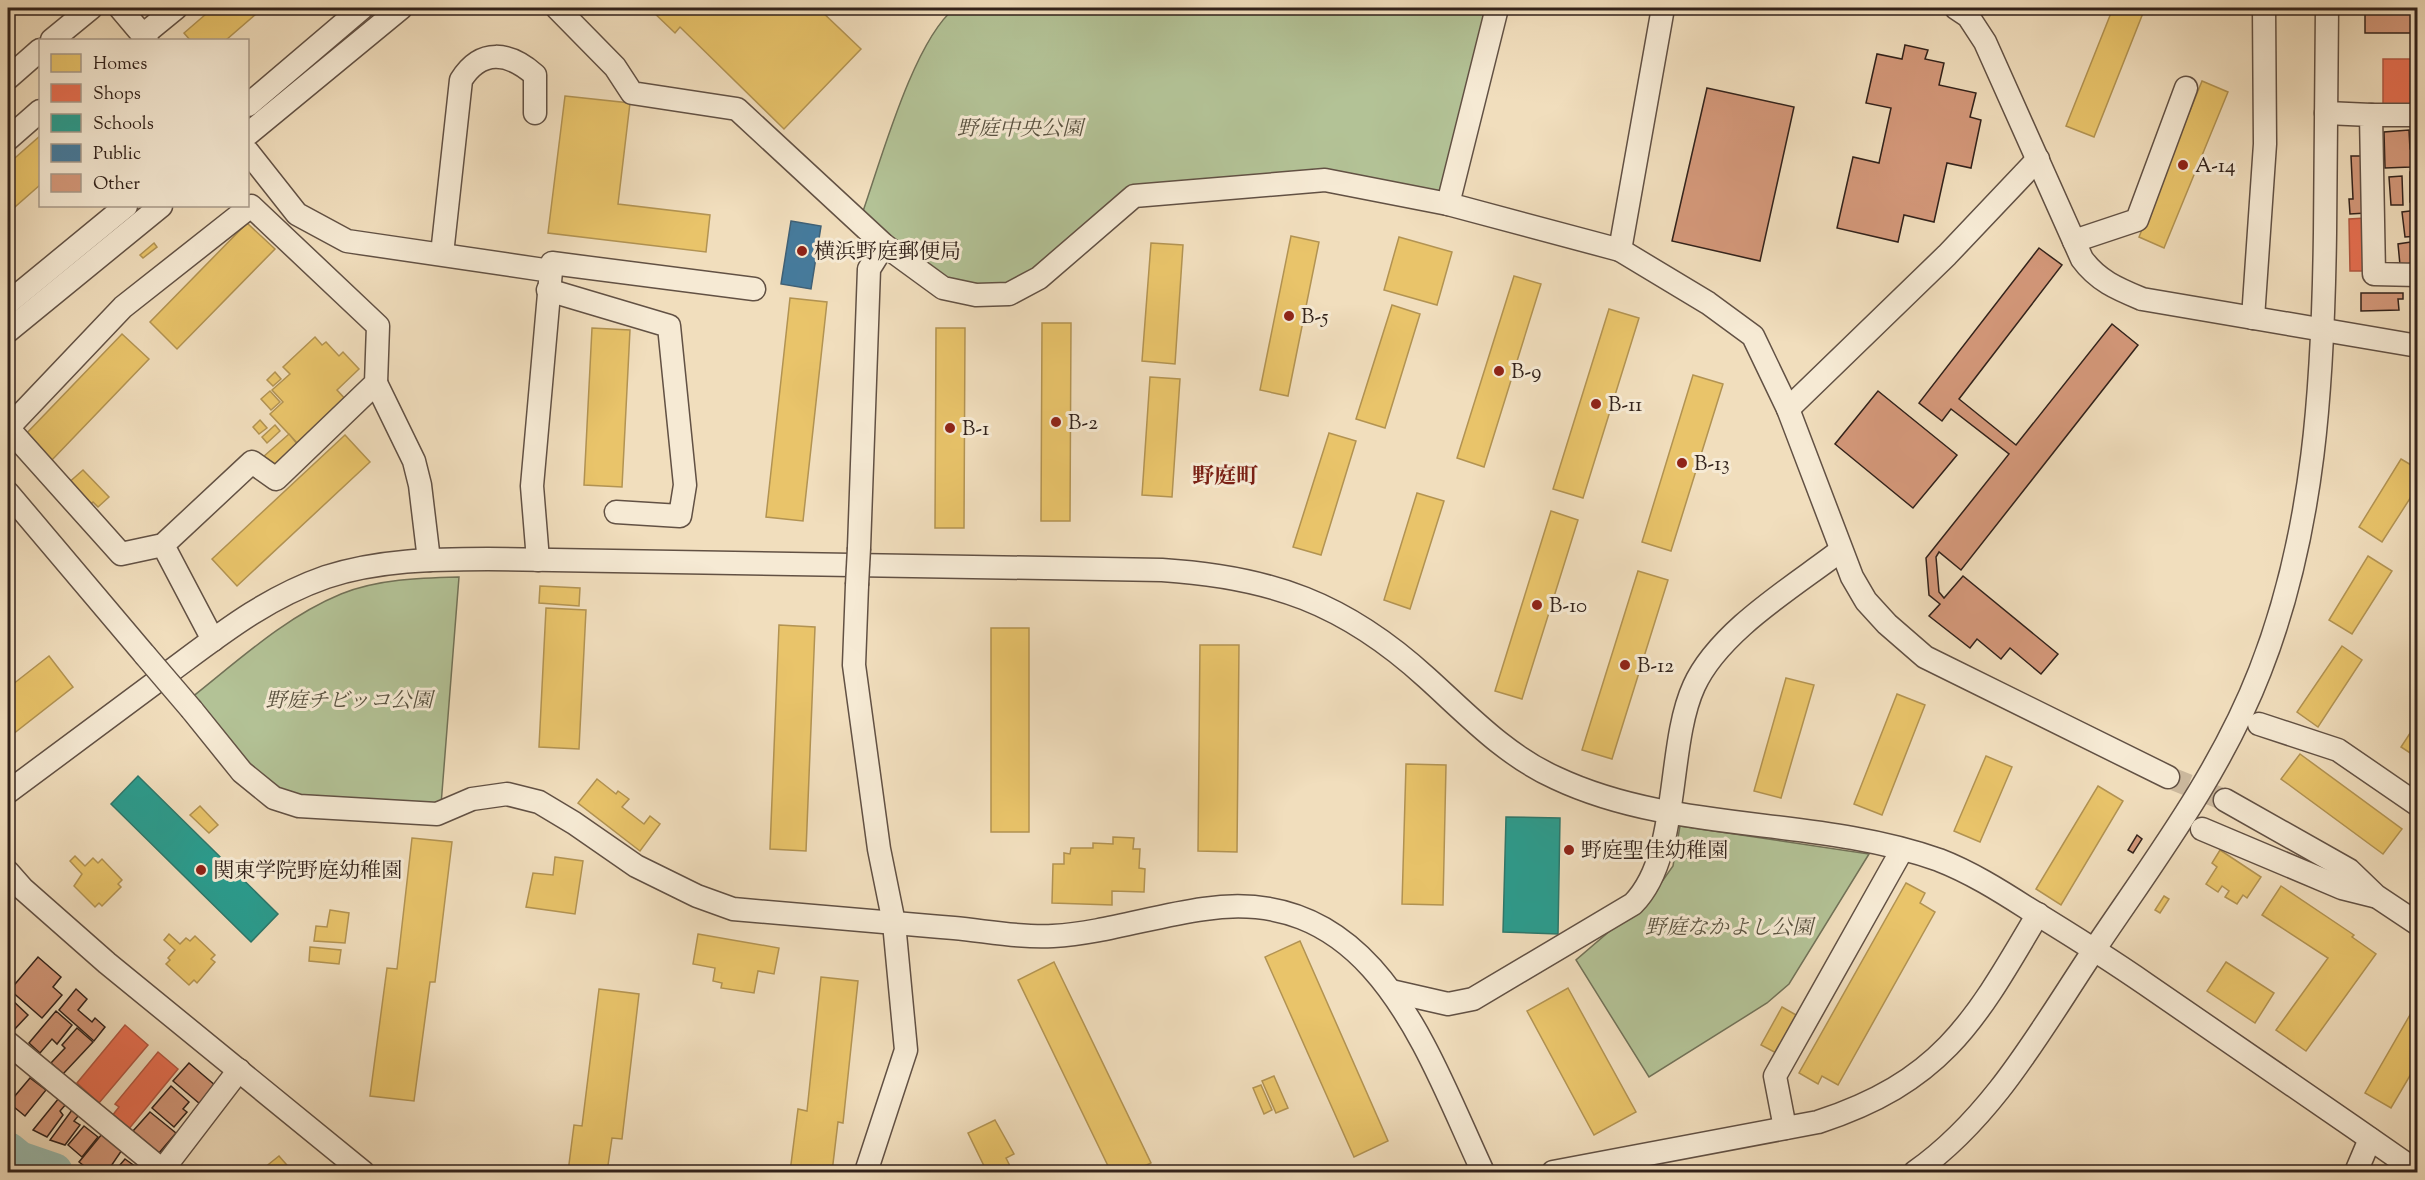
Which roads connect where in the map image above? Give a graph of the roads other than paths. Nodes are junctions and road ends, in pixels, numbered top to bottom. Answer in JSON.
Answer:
{"nodes":[{"id":1,"x":91,"y":8,"type":"edge"},
{"id":2,"x":120,"y":8,"type":"edge"},
{"id":3,"x":176,"y":8,"type":"edge"},
{"id":4,"x":362,"y":8,"type":"edge"},
{"id":5,"x":401,"y":8,"type":"edge"},
{"id":6,"x":557,"y":8,"type":"edge"},
{"id":7,"x":1497,"y":8,"type":"edge"},
{"id":8,"x":1663,"y":8,"type":"edge"},
{"id":9,"x":1956,"y":8,"type":"edge"},
{"id":10,"x":2264,"y":8,"type":"edge"},
{"id":11,"x":2326,"y":8,"type":"edge"},
{"id":12,"x":137,"y":36,"type":"edge"},
{"id":13,"x":53,"y":39,"type":"edge"},
{"id":14,"x":39,"y":51,"type":"edge"},
{"id":15,"x":8,"y":78,"type":"edge"},
{"id":16,"x":2186,"y":88,"type":"dead end"},
{"id":17,"x":249,"y":104,"type":"edge"},
{"id":18,"x":39,"y":112,"type":"edge"},
{"id":19,"x":535,"y":113,"type":"dead end"},
{"id":20,"x":2326,"y":113,"type":"junction"},
{"id":21,"x":2372,"y":115,"type":"junction"},
{"id":22,"x":2418,"y":115,"type":"edge"},
{"id":23,"x":249,"y":133,"type":"edge"},
{"id":24,"x":8,"y":139,"type":"edge"},
{"id":25,"x":249,"y":153,"type":"edge"},
{"id":26,"x":2038,"y":159,"type":"junction"},
{"id":27,"x":1448,"y":204,"type":"junction"},
{"id":28,"x":125,"y":207,"type":"edge"},
{"id":29,"x":160,"y":207,"type":"edge"},
{"id":30,"x":2074,"y":241,"type":"junction"},
{"id":31,"x":884,"y":245,"type":"junction"},
{"id":32,"x":1620,"y":250,"type":"junction"},
{"id":33,"x":442,"y":254,"type":"junction"},
{"id":34,"x":2418,"y":275,"type":"edge"},
{"id":35,"x":550,"y":280,"type":"junction"},
{"id":36,"x":754,"y":288,"type":"dead end"},
{"id":37,"x":8,"y":303,"type":"edge"},
{"id":38,"x":2253,"y":318,"type":"junction"},
{"id":39,"x":2323,"y":330,"type":"junction"},
{"id":40,"x":8,"y":331,"type":"edge"},
{"id":41,"x":2418,"y":346,"type":"edge"},
{"id":42,"x":376,"y":383,"type":"junction"},
{"id":43,"x":1788,"y":409,"type":"junction"},
{"id":44,"x":8,"y":493,"type":"edge"},
{"id":45,"x":616,"y":512,"type":"dead end"},
{"id":46,"x":162,"y":545,"type":"junction"},
{"id":47,"x":1840,"y":551,"type":"junction"},
{"id":48,"x":429,"y":560,"type":"junction"},
{"id":49,"x":538,"y":560,"type":"junction"},
{"id":50,"x":213,"y":640,"type":"junction"},
{"id":51,"x":2259,"y":724,"type":"dead end"},
{"id":52,"x":2168,"y":777,"type":"tunnel mouth"},
{"id":53,"x":8,"y":792,"type":"edge"},
{"id":54,"x":2225,"y":800,"type":"tunnel mouth"},
{"id":55,"x":2418,"y":805,"type":"edge"},
{"id":56,"x":1669,"y":811,"type":"junction"},
{"id":57,"x":2202,"y":829,"type":"dead end"},
{"id":58,"x":1902,"y":850,"type":"junction"},
{"id":59,"x":8,"y":872,"type":"edge"},
{"id":60,"x":2376,"y":896,"type":"junction"},
{"id":61,"x":2038,"y":914,"type":"junction"},
{"id":62,"x":894,"y":923,"type":"junction"},
{"id":63,"x":2418,"y":924,"type":"edge"},
{"id":64,"x":2095,"y":950,"type":"junction"},
{"id":65,"x":1390,"y":991,"type":"junction"},
{"id":66,"x":8,"y":1043,"type":"edge"},
{"id":67,"x":239,"y":1070,"type":"junction"},
{"id":68,"x":1785,"y":1128,"type":"junction"},
{"id":69,"x":2370,"y":1139,"type":"junction"},
{"id":70,"x":162,"y":1171,"type":"edge"},
{"id":71,"x":2418,"y":1172,"type":"edge"},
{"id":72,"x":363,"y":1173,"type":"edge"},
{"id":73,"x":866,"y":1173,"type":"edge"},
{"id":74,"x":1483,"y":1173,"type":"edge"},
{"id":75,"x":1552,"y":1173,"type":"edge"},
{"id":76,"x":1915,"y":1173,"type":"edge"},
{"id":77,"x":2356,"y":1173,"type":"edge"}],
"edges":[{"from":1,"to":13,"type":"street"},
{"from":2,"to":12,"type":"street"},
{"from":3,"to":12,"type":"street"},
{"from":4,"to":17,"type":"street"},
{"from":5,"to":23,"type":"street"},
{"from":6,"to":31,"type":"street"},
{"from":7,"to":27,"type":"street"},
{"from":8,"to":32,"type":"street"},
{"from":9,"to":26,"type":"street"},
{"from":10,"to":38,"type":"street"},
{"from":11,"to":20,"type":"street"},
{"from":14,"to":15,"type":"street"},
{"from":16,"to":30,"type":"street"},
{"from":18,"to":24,"type":"street"},
{"from":19,"to":33,"type":"street"},
{"from":20,"to":21,"type":"street"},
{"from":20,"to":39,"type":"street"},
{"from":21,"to":22,"type":"street"},
{"from":21,"to":34,"type":"street"},
{"from":25,"to":33,"type":"street"},
{"from":26,"to":30,"type":"street"},
{"from":26,"to":43,"type":"street"},
{"from":27,"to":31,"type":"street"},
{"from":27,"to":32,"type":"street"},
{"from":28,"to":37,"type":"street"},
{"from":29,"to":40,"type":"street"},
{"from":30,"to":38,"type":"street"},
{"from":31,"to":62,"type":"street","bridge":true},
{"from":32,"to":43,"type":"street"},
{"from":33,"to":35,"type":"street"},
{"from":35,"to":36,"type":"street"},
{"from":35,"to":45,"type":"street"},
{"from":35,"to":49,"type":"street"},
{"from":38,"to":39,"type":"street"},
{"from":39,"to":41,"type":"street"},
{"from":39,"to":64,"type":"street"},
{"from":42,"to":46,"type":"street"},
{"from":42,"to":46,"type":"street"},
{"from":42,"to":48,"type":"street"},
{"from":43,"to":47,"type":"street"},
{"from":44,"to":62,"type":"street","bridge":true},
{"from":46,"to":50,"type":"street"},
{"from":47,"to":52,"type":"street"},
{"from":47,"to":56,"type":"street"},
{"from":48,"to":49,"type":"street"},
{"from":48,"to":50,"type":"street"},
{"from":49,"to":56,"type":"street"},
{"from":50,"to":53,"type":"street"},
{"from":51,"to":55,"type":"street"},
{"from":54,"to":60,"type":"street"},
{"from":56,"to":58,"type":"street"},
{"from":56,"to":65,"type":"street"},
{"from":57,"to":60,"type":"street"},
{"from":58,"to":61,"type":"street"},
{"from":58,"to":68,"type":"street"},
{"from":59,"to":67,"type":"street"},
{"from":60,"to":63,"type":"street"},
{"from":61,"to":64,"type":"street"},
{"from":61,"to":68,"type":"street"},
{"from":62,"to":65,"type":"street"},
{"from":62,"to":73,"type":"street"},
{"from":64,"to":69,"type":"street"},
{"from":64,"to":76,"type":"street"},
{"from":65,"to":74,"type":"street"},
{"from":66,"to":70,"type":"street"},
{"from":67,"to":70,"type":"street"},
{"from":67,"to":72,"type":"street"},
{"from":68,"to":75,"type":"street"},
{"from":69,"to":71,"type":"street"},
{"from":69,"to":77,"type":"street"}]}
